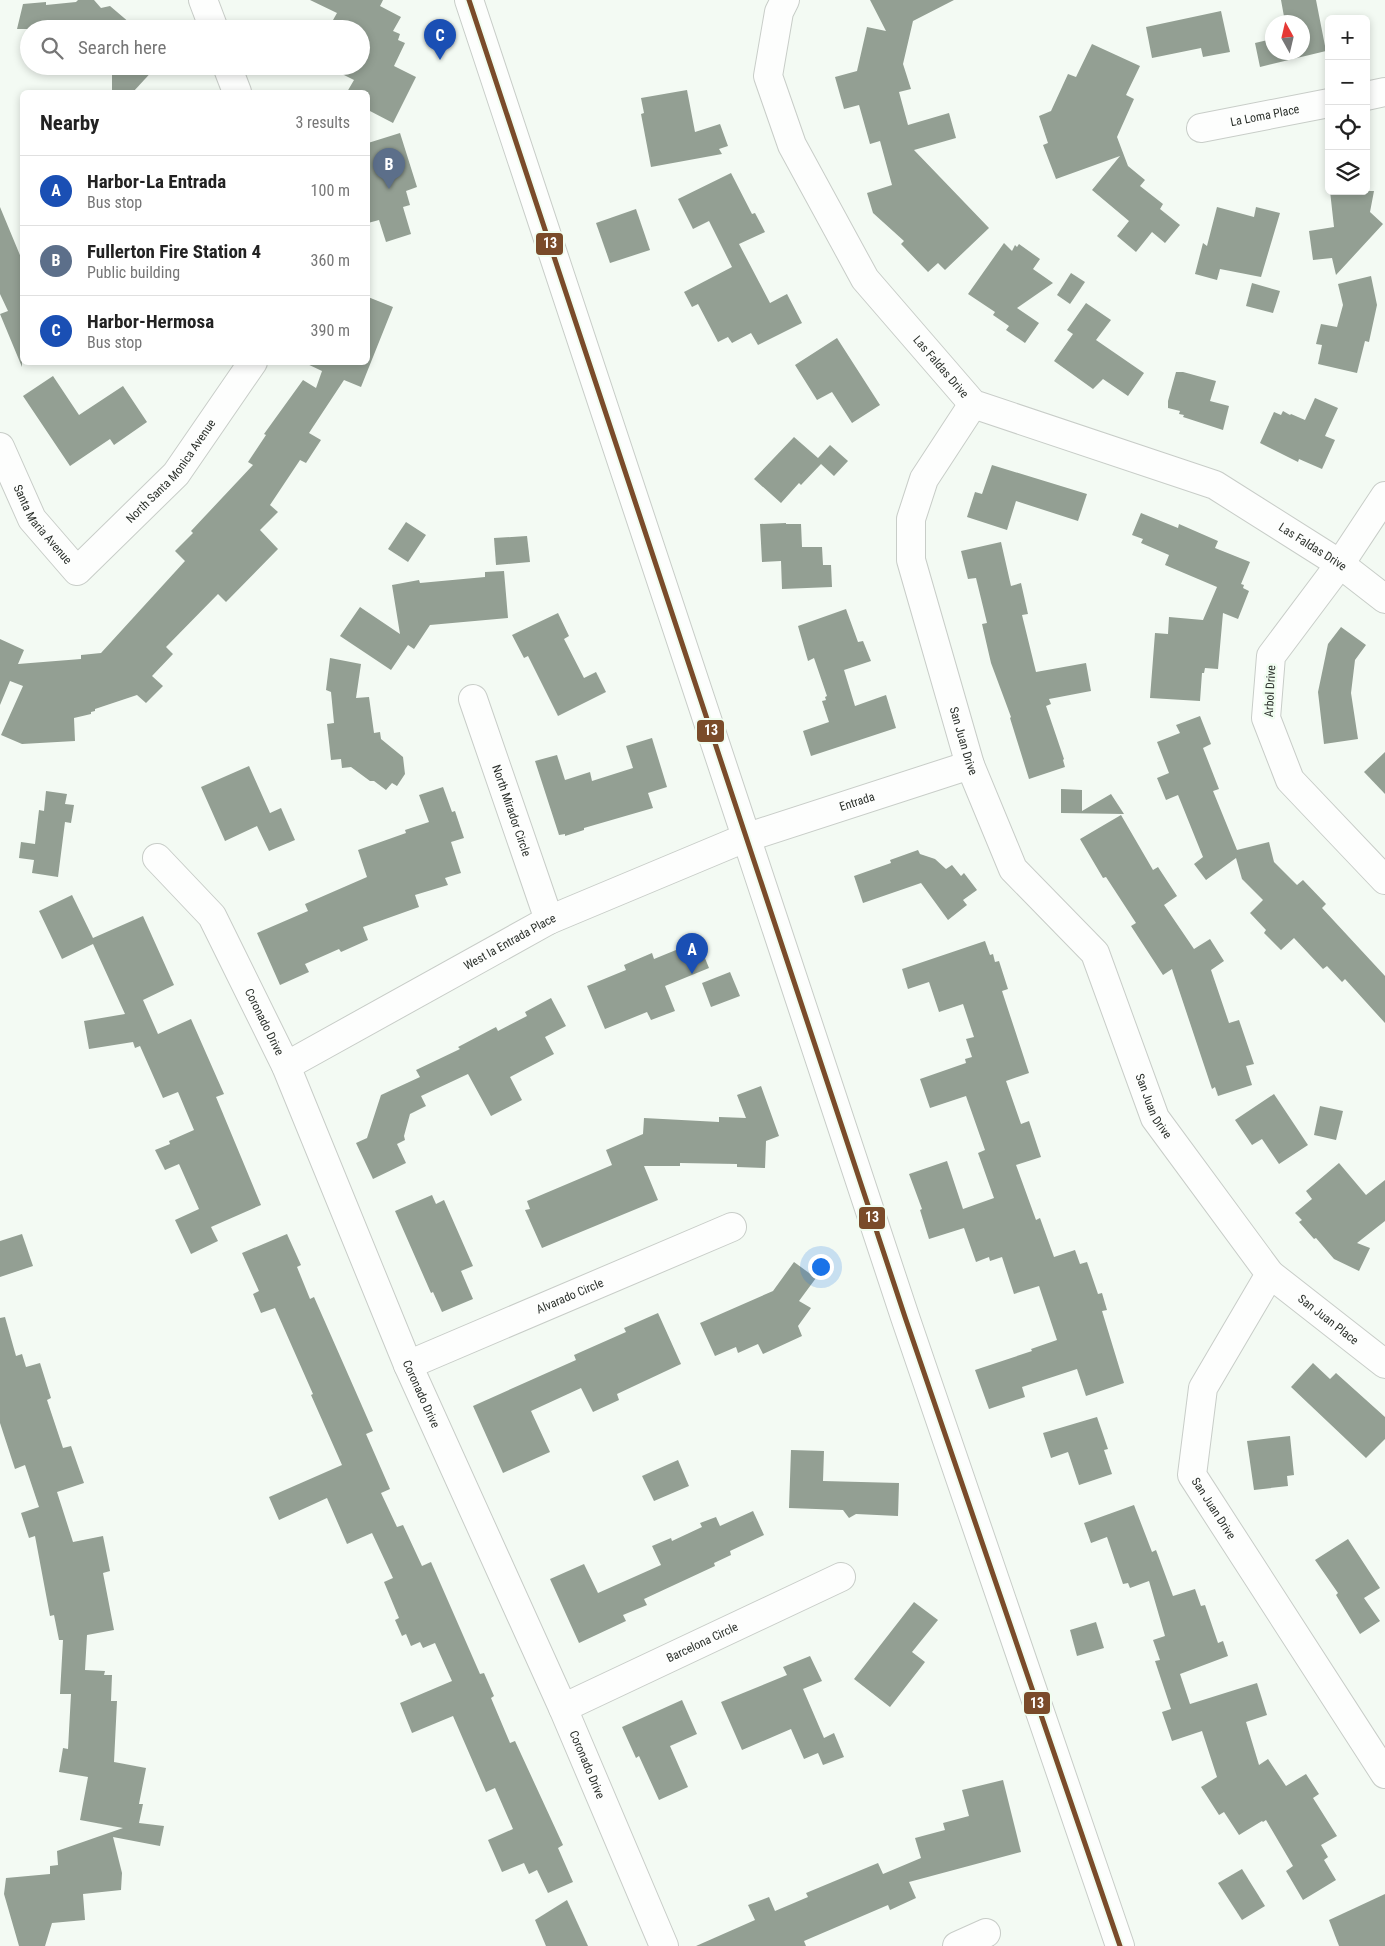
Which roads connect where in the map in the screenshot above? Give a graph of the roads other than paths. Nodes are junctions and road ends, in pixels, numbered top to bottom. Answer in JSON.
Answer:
{"nodes":[{"id":1,"x":204,"y":0,"type":"edge"},
{"id":2,"x":469,"y":0,"type":"edge"},
{"id":3,"x":786,"y":0,"type":"edge"},
{"id":4,"x":211,"y":20,"type":"edge"},
{"id":5,"x":231,"y":75,"type":"edge"},
{"id":6,"x":236,"y":90,"type":"edge"},
{"id":7,"x":1385,"y":92,"type":"edge"},
{"id":8,"x":1370,"y":95,"type":"edge"},
{"id":9,"x":1325,"y":104,"type":"edge"},
{"id":10,"x":1201,"y":128,"type":"dead end"},
{"id":11,"x":250,"y":365,"type":"edge"},
{"id":12,"x":973,"y":404,"type":"junction"},
{"id":13,"x":0,"y":446,"type":"edge"},
{"id":14,"x":1385,"y":496,"type":"edge"},
{"id":15,"x":1340,"y":564,"type":"junction"},
{"id":16,"x":77,"y":570,"type":"joint"},
{"id":17,"x":1385,"y":599,"type":"edge"},
{"id":18,"x":473,"y":699,"type":"dead end"},
{"id":19,"x":970,"y":765,"type":"junction"},
{"id":20,"x":746,"y":838,"type":"junction"},
{"id":21,"x":157,"y":858,"type":"dead end"},
{"id":22,"x":1385,"y":880,"type":"edge"},
{"id":23,"x":549,"y":920,"type":"junction"},
{"id":24,"x":286,"y":1066,"type":"junction"},
{"id":25,"x":732,"y":1227,"type":"dead end"},
{"id":26,"x":1270,"y":1274,"type":"junction"},
{"id":27,"x":1385,"y":1364,"type":"edge"},
{"id":28,"x":408,"y":1365,"type":"junction"},
{"id":29,"x":841,"y":1577,"type":"dead end"},
{"id":30,"x":563,"y":1708,"type":"junction"},
{"id":31,"x":1385,"y":1774,"type":"edge"},
{"id":32,"x":986,"y":1933,"type":"dead end"},
{"id":33,"x":664,"y":1946,"type":"edge"},
{"id":34,"x":957,"y":1946,"type":"edge"},
{"id":35,"x":1120,"y":1946,"type":"edge"}],
"edges":[{"from":1,"to":4,"type":"street"},
{"from":2,"to":20,"type":"street"},
{"from":3,"to":12,"type":"street","name":"Las Faldas Drive"},
{"from":5,"to":6,"type":"street"},
{"from":7,"to":8,"type":"street"},
{"from":9,"to":10,"type":"street","name":"La Loma Place"},
{"from":11,"to":16,"type":"street","name":"North Santa Monica Avenue"},
{"from":12,"to":15,"type":"street","name":"Las Faldas Drive"},
{"from":12,"to":19,"type":"street","name":"San Juan Drive"},
{"from":13,"to":16,"type":"street","name":"Santa Maria Avenue"},
{"from":14,"to":15,"type":"street","name":"Arbol Drive"},
{"from":15,"to":17,"type":"street","name":"Las Faldas Drive"},
{"from":15,"to":22,"type":"street","name":"Arbol Drive"},
{"from":18,"to":23,"type":"street","name":"North Mirador Circle"},
{"from":19,"to":20,"type":"street","name":"Entrada"},
{"from":19,"to":26,"type":"street","name":"San Juan Drive"},
{"from":20,"to":23,"type":"street","name":"West la Entrada Place"},
{"from":20,"to":35,"type":"street"},
{"from":21,"to":24,"type":"street","name":"Coronado Drive"},
{"from":23,"to":24,"type":"street","name":"West la Entrada Place"},
{"from":24,"to":28,"type":"street","name":"Coronado Drive"},
{"from":25,"to":28,"type":"street","name":"Alvarado Circle"},
{"from":26,"to":27,"type":"street","name":"San Juan Place"},
{"from":26,"to":31,"type":"street","name":"San Juan Drive"},
{"from":28,"to":30,"type":"street","name":"Coronado Drive"},
{"from":29,"to":30,"type":"street","name":"Barcelona Circle"},
{"from":30,"to":33,"type":"street","name":"Coronado Drive"},
{"from":32,"to":34,"type":"street"}]}
